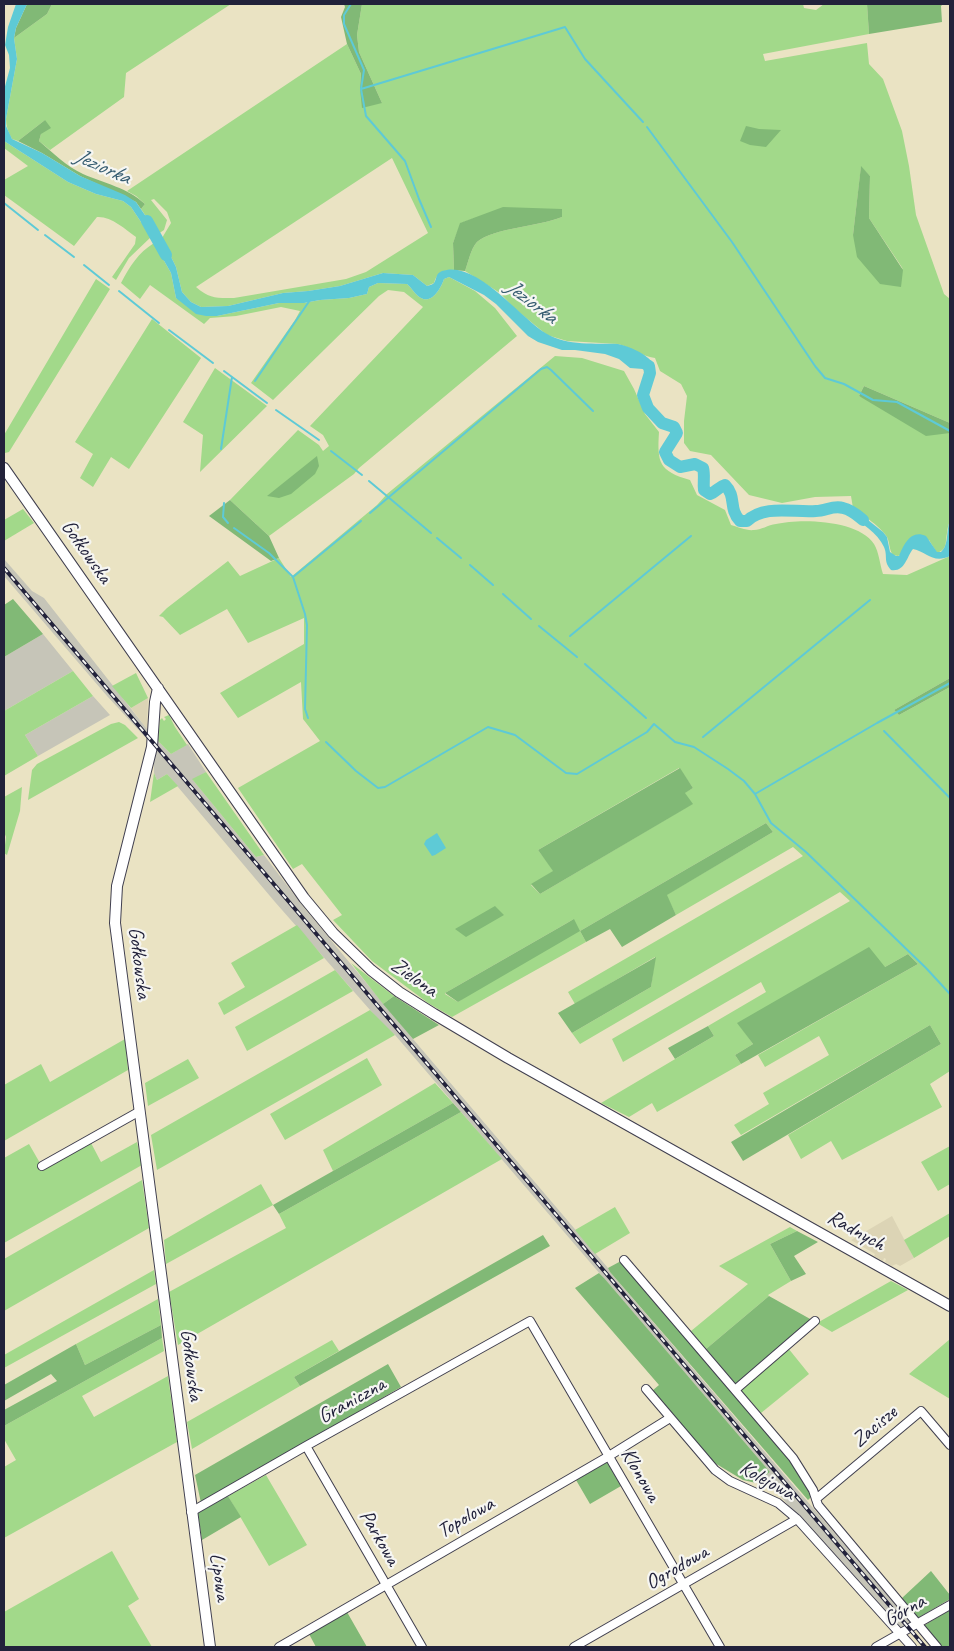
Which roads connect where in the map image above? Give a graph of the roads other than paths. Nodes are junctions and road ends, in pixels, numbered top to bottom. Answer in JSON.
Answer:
{"nodes":[{"id":1,"x":4,"y":468,"type":"edge"},
{"id":2,"x":158,"y":688,"type":"junction"},
{"id":3,"x":140,"y":1111,"type":"junction"},
{"id":4,"x":42,"y":1166,"type":"dead end"},
{"id":5,"x":744,"y":1190,"type":"joint"},
{"id":6,"x":624,"y":1260,"type":"dead end"},
{"id":7,"x":950,"y":1306,"type":"edge"},
{"id":8,"x":815,"y":1321,"type":"dead end"},
{"id":9,"x":530,"y":1322,"type":"joint"},
{"id":10,"x":646,"y":1389,"type":"dead end"},
{"id":11,"x":735,"y":1390,"type":"junction"},
{"id":12,"x":670,"y":1418,"type":"junction"},
{"id":13,"x":306,"y":1446,"type":"junction"},
{"id":14,"x":950,"y":1446,"type":"edge"},
{"id":15,"x":609,"y":1456,"type":"junction"},
{"id":16,"x":816,"y":1499,"type":"junction"},
{"id":17,"x":192,"y":1512,"type":"junction"},
{"id":18,"x":797,"y":1519,"type":"junction"},
{"id":19,"x":386,"y":1584,"type":"junction"},
{"id":20,"x":684,"y":1585,"type":"junction"},
{"id":21,"x":950,"y":1605,"type":"edge"},
{"id":22,"x":918,"y":1624,"type":"junction"},
{"id":23,"x":900,"y":1633,"type":"junction"},
{"id":24,"x":210,"y":1647,"type":"edge"},
{"id":25,"x":279,"y":1647,"type":"edge"},
{"id":26,"x":422,"y":1647,"type":"edge"},
{"id":27,"x":574,"y":1647,"type":"edge"},
{"id":28,"x":720,"y":1647,"type":"edge"},
{"id":29,"x":876,"y":1647,"type":"edge"},
{"id":30,"x":912,"y":1647,"type":"edge"},
{"id":31,"x":937,"y":1647,"type":"edge"}],
"edges":[{"from":1,"to":2,"type":"street","name":"Gołkowska"},
{"from":2,"to":3,"type":"street","name":"Gołkowska"},
{"from":2,"to":5,"type":"street","name":"Zielona"},
{"from":3,"to":4,"type":"street"},
{"from":3,"to":17,"type":"street","name":"Gołkowska"},
{"from":5,"to":7,"type":"street","name":"Radnych"},
{"from":6,"to":11,"type":"street","name":"Kolejowa"},
{"from":8,"to":11,"type":"street"},
{"from":9,"to":13,"type":"street","name":"Graniczna"},
{"from":9,"to":15,"type":"street","name":"Klonowa"},
{"from":10,"to":12,"type":"street","name":"Kolejowa"},
{"from":11,"to":16,"type":"street","name":"Kolejowa"},
{"from":12,"to":15,"type":"street","name":"Topolowa"},
{"from":12,"to":18,"type":"street","name":"Kolejowa"},
{"from":13,"to":17,"type":"street","name":"Graniczna"},
{"from":13,"to":19,"type":"street","name":"Parkowa"},
{"from":14,"to":16,"type":"street","name":"Zacisze"},
{"from":15,"to":19,"type":"street","name":"Topolowa"},
{"from":15,"to":20,"type":"street","name":"Klonowa"},
{"from":16,"to":22,"type":"street","name":"Kolejowa"},
{"from":17,"to":24,"type":"street","name":"Lipowa"},
{"from":18,"to":20,"type":"street","name":"Ogrodowa"},
{"from":18,"to":23,"type":"street","name":"Kolejowa"},
{"from":19,"to":25,"type":"street","name":"Topolowa"},
{"from":19,"to":26,"type":"street","name":"Parkowa"},
{"from":20,"to":27,"type":"street","name":"Ogrodowa"},
{"from":20,"to":28,"type":"street","name":"Klonowa"},
{"from":21,"to":22,"type":"street","name":"Górna"},
{"from":22,"to":23,"type":"street","name":"Górna"},
{"from":22,"to":31,"type":"street","name":"Kolejowa"},
{"from":23,"to":29,"type":"street","name":"Górna"},
{"from":23,"to":30,"type":"street","name":"Kolejowa"}]}
